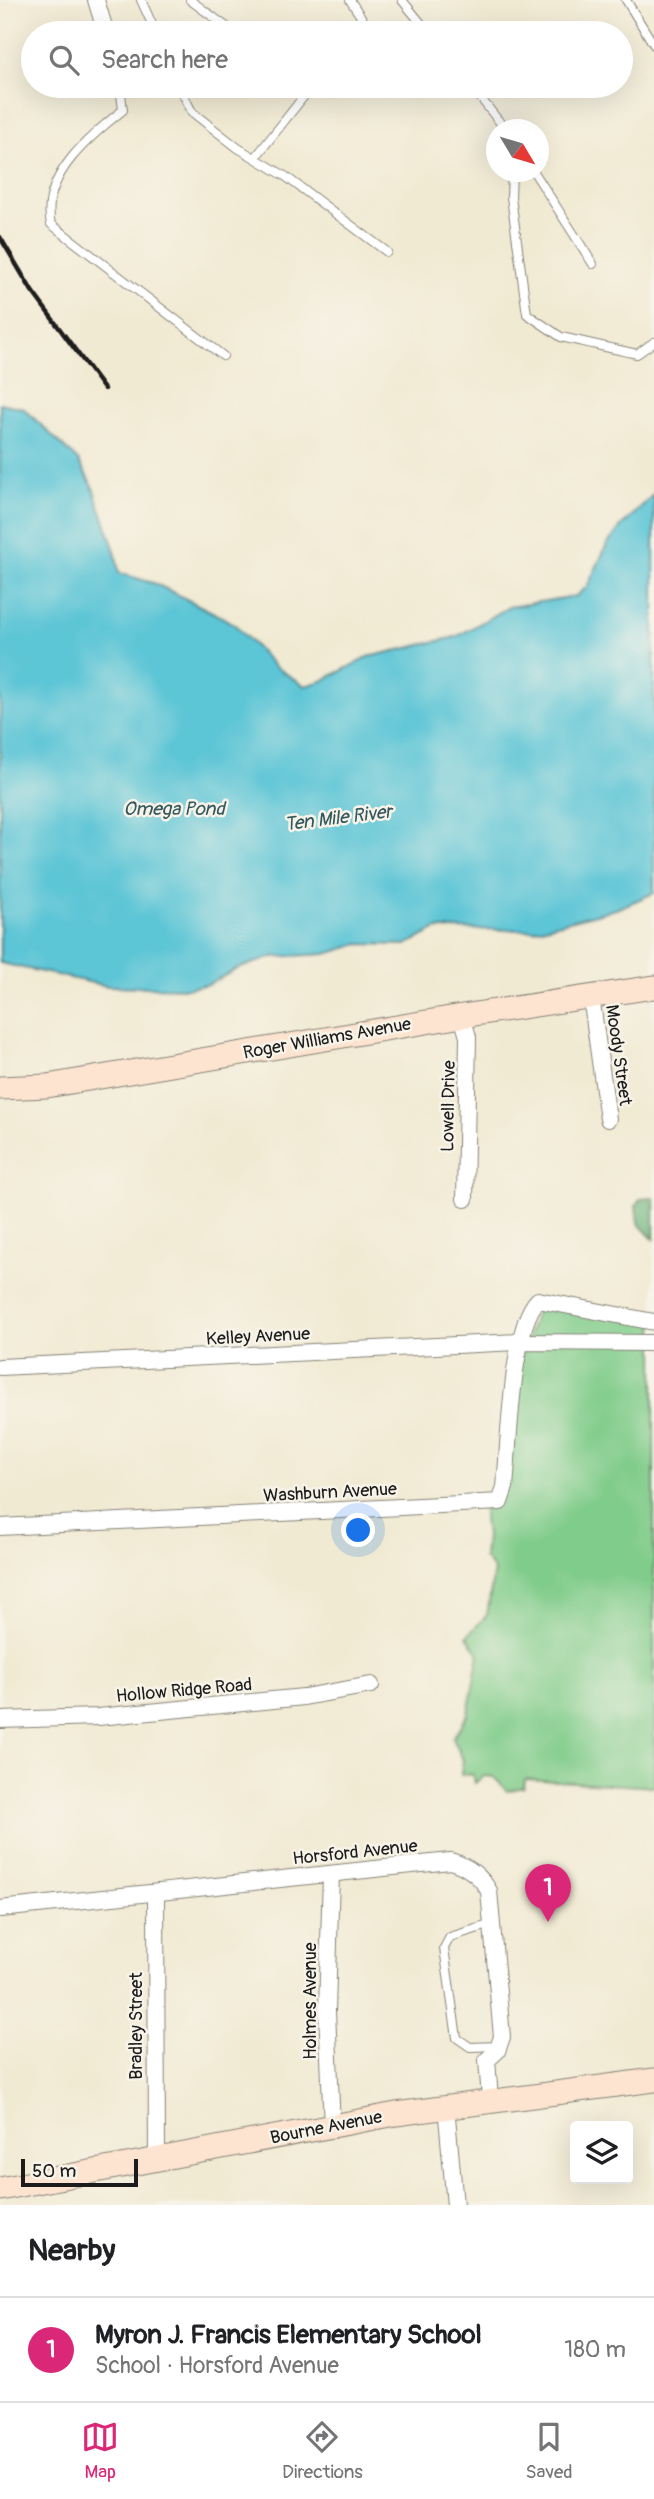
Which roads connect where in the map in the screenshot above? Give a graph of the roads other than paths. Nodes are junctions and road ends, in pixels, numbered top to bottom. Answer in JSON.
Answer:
{"nodes":[{"id":1,"x":96,"y":0,"type":"edge"},
{"id":2,"x":141,"y":0,"type":"edge"},
{"id":3,"x":190,"y":0,"type":"edge"},
{"id":4,"x":350,"y":0,"type":"edge"},
{"id":5,"x":402,"y":0,"type":"edge"},
{"id":6,"x":626,"y":0,"type":"edge"},
{"id":7,"x":102,"y":21,"type":"edge"},
{"id":8,"x":151,"y":21,"type":"edge"},
{"id":9,"x":219,"y":21,"type":"edge"},
{"id":10,"x":362,"y":21,"type":"edge"},
{"id":11,"x":419,"y":21,"type":"edge"},
{"id":12,"x":654,"y":45,"type":"edge"},
{"id":13,"x":122,"y":98,"type":"edge"},
{"id":14,"x":185,"y":98,"type":"edge"},
{"id":15,"x":302,"y":98,"type":"edge"},
{"id":16,"x":481,"y":98,"type":"edge"},
{"id":17,"x":497,"y":119,"type":"edge"},
{"id":18,"x":255,"y":158,"type":"junction"},
{"id":19,"x":512,"y":182,"type":"edge"},
{"id":20,"x":540,"y":182,"type":"edge"},
{"id":21,"x":387,"y":252,"type":"dead end"},
{"id":22,"x":593,"y":264,"type":"dead end"},
{"id":23,"x":654,"y":342,"type":"edge"},
{"id":24,"x":223,"y":356,"type":"dead end"},
{"id":25,"x":654,"y":987,"type":"edge"},
{"id":26,"x":591,"y":996,"type":"junction"},
{"id":27,"x":463,"y":1016,"type":"junction"},
{"id":28,"x":0,"y":1088,"type":"edge"},
{"id":29,"x":608,"y":1119,"type":"dead end"},
{"id":30,"x":465,"y":1199,"type":"dead end"},
{"id":31,"x":654,"y":1322,"type":"edge"},
{"id":32,"x":519,"y":1342,"type":"junction"},
{"id":33,"x":654,"y":1343,"type":"edge"},
{"id":34,"x":0,"y":1367,"type":"edge"},
{"id":35,"x":0,"y":1527,"type":"edge"},
{"id":36,"x":371,"y":1685,"type":"dead end"},
{"id":37,"x":0,"y":1720,"type":"edge"},
{"id":38,"x":331,"y":1874,"type":"junction"},
{"id":39,"x":156,"y":1894,"type":"junction"},
{"id":40,"x":0,"y":1909,"type":"edge"},
{"id":41,"x":492,"y":1924,"type":"junction"},
{"id":42,"x":499,"y":2046,"type":"junction"},
{"id":43,"x":654,"y":2080,"type":"edge"},
{"id":44,"x":490,"y":2099,"type":"junction"},
{"id":45,"x":446,"y":2106,"type":"junction"},
{"id":46,"x":332,"y":2127,"type":"junction"},
{"id":47,"x":156,"y":2159,"type":"junction"},
{"id":48,"x":0,"y":2189,"type":"edge"},
{"id":49,"x":455,"y":2205,"type":"edge"}],
"edges":[{"from":1,"to":7,"type":"street"},
{"from":2,"to":8,"type":"lane"},
{"from":3,"to":9,"type":"lane"},
{"from":4,"to":10,"type":"lane"},
{"from":5,"to":11,"type":"lane"},
{"from":6,"to":12,"type":"lane"},
{"from":13,"to":24,"type":"lane"},
{"from":14,"to":18,"type":"lane"},
{"from":15,"to":18,"type":"lane"},
{"from":16,"to":17,"type":"lane"},
{"from":18,"to":21,"type":"lane"},
{"from":19,"to":23,"type":"lane"},
{"from":20,"to":22,"type":"lane"},
{"from":25,"to":26,"type":"street","name":"Roger Williams Avenue"},
{"from":26,"to":27,"type":"street","name":"Roger Williams Avenue"},
{"from":26,"to":29,"type":"street","name":"Moody Street"},
{"from":27,"to":28,"type":"street","name":"Roger Williams Avenue"},
{"from":27,"to":30,"type":"street","name":"Lowell Drive"},
{"from":31,"to":32,"type":"street"},
{"from":32,"to":33,"type":"street","name":"Kelley Avenue"},
{"from":32,"to":34,"type":"street","name":"Kelley Avenue"},
{"from":32,"to":35,"type":"street","name":"Washburn Avenue"},
{"from":36,"to":37,"type":"street","name":"Hollow Ridge Road"},
{"from":38,"to":39,"type":"street","name":"Horsford Avenue"},
{"from":38,"to":41,"type":"street","name":"Horsford Avenue"},
{"from":38,"to":46,"type":"street","name":"Holmes Avenue"},
{"from":39,"to":40,"type":"street","name":"Horsford Avenue"},
{"from":39,"to":47,"type":"street","name":"Bradley Street"},
{"from":41,"to":42,"type":"street","name":"Horsford Avenue"},
{"from":41,"to":42,"type":"lane"},
{"from":42,"to":44,"type":"street","name":"Horsford Avenue"},
{"from":43,"to":44,"type":"street","name":"Bourne Avenue"},
{"from":44,"to":45,"type":"street","name":"Bourne Avenue"},
{"from":45,"to":46,"type":"street","name":"Bourne Avenue"},
{"from":45,"to":49,"type":"street"},
{"from":46,"to":47,"type":"street","name":"Bourne Avenue"},
{"from":47,"to":48,"type":"street","name":"Bourne Avenue"}]}
